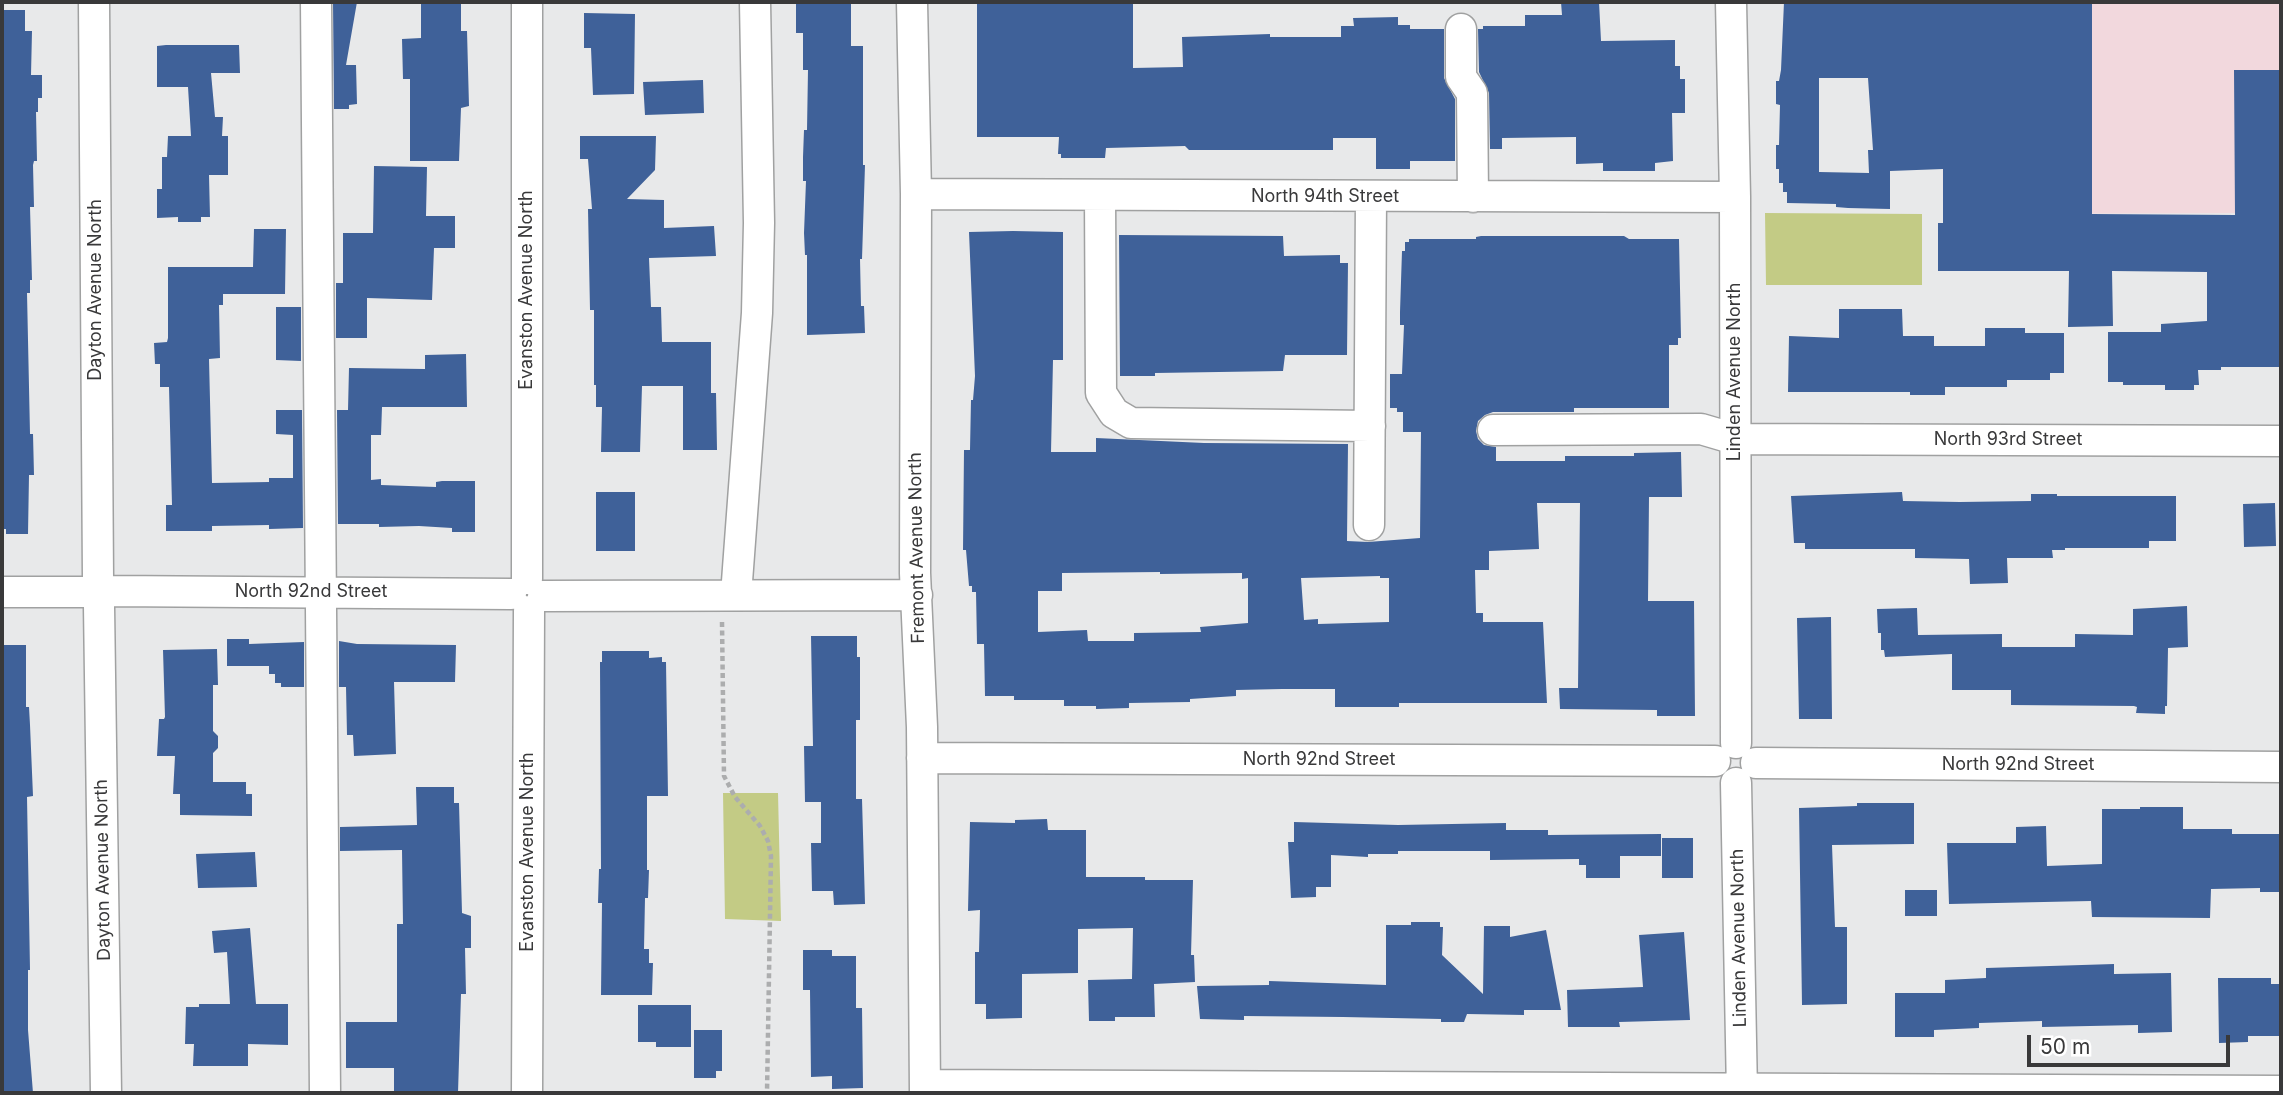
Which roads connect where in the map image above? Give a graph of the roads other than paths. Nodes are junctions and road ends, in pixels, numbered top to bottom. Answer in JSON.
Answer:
{"nodes":[{"id":1,"x":94,"y":2,"type":"edge"},
{"id":2,"x":316,"y":2,"type":"edge"},
{"id":3,"x":527,"y":2,"type":"edge"},
{"id":4,"x":755,"y":2,"type":"edge"},
{"id":5,"x":912,"y":2,"type":"edge"},
{"id":6,"x":1731,"y":2,"type":"edge"},
{"id":7,"x":1461,"y":29,"type":"dead end"},
{"id":8,"x":916,"y":194,"type":"junction"},
{"id":9,"x":1100,"y":195,"type":"junction"},
{"id":10,"x":1371,"y":197,"type":"junction"},
{"id":11,"x":1473,"y":197,"type":"junction"},
{"id":12,"x":1735,"y":197,"type":"junction"},
{"id":13,"x":1370,"y":426,"type":"junction"},
{"id":14,"x":1493,"y":430,"type":"dead end"},
{"id":15,"x":1735,"y":439,"type":"junction"},
{"id":16,"x":2281,"y":441,"type":"edge"},
{"id":17,"x":1369,"y":525,"type":"dead end"},
{"id":18,"x":2,"y":592,"type":"edge"},
{"id":19,"x":99,"y":592,"type":"junction"},
{"id":20,"x":320,"y":592,"type":"junction"},
{"id":21,"x":528,"y":595,"type":"junction"},
{"id":22,"x":917,"y":595,"type":"junction"},
{"id":23,"x":729,"y":596,"type":"junction"},
{"id":24,"x":922,"y":758,"type":"junction"},
{"id":25,"x":1736,"y":763,"type":"junction"},
{"id":26,"x":2281,"y":767,"type":"edge"},
{"id":27,"x":925,"y":1089,"type":"edge"},
{"id":28,"x":1742,"y":1091,"type":"edge"},
{"id":29,"x":2281,"y":1091,"type":"edge"},
{"id":30,"x":106,"y":1093,"type":"edge"},
{"id":31,"x":325,"y":1093,"type":"edge"},
{"id":32,"x":527,"y":1093,"type":"edge"}],
"edges":[{"from":1,"to":19,"type":"street","name":"Dayton Avenue North"},
{"from":2,"to":20,"type":"street"},
{"from":3,"to":21,"type":"street","name":"Evanston Avenue North"},
{"from":4,"to":23,"type":"street"},
{"from":5,"to":8,"type":"street","name":"Fremont Avenue North"},
{"from":6,"to":12,"type":"street","name":"Linden Avenue North"},
{"from":7,"to":11,"type":"street"},
{"from":8,"to":9,"type":"street","name":"North 94th Street"},
{"from":8,"to":22,"type":"street","name":"Fremont Avenue North"},
{"from":9,"to":10,"type":"street","name":"North 94th Street"},
{"from":9,"to":13,"type":"street"},
{"from":10,"to":11,"type":"street","name":"North 94th Street"},
{"from":10,"to":13,"type":"street"},
{"from":11,"to":12,"type":"street","name":"North 94th Street"},
{"from":12,"to":15,"type":"street","name":"Linden Avenue North"},
{"from":13,"to":17,"type":"street"},
{"from":14,"to":15,"type":"street","name":"North 93rd Street"},
{"from":15,"to":16,"type":"street","name":"North 93rd Street"},
{"from":15,"to":25,"type":"street","name":"Linden Avenue North"},
{"from":18,"to":19,"type":"street","name":"North 92nd Street"},
{"from":19,"to":20,"type":"street","name":"North 92nd Street"},
{"from":19,"to":30,"type":"street","name":"Dayton Avenue North"},
{"from":20,"to":21,"type":"street","name":"North 92nd Street"},
{"from":20,"to":31,"type":"street"},
{"from":21,"to":23,"type":"street","name":"North 92nd Street"},
{"from":21,"to":32,"type":"street","name":"Evanston Avenue North"},
{"from":22,"to":23,"type":"street","name":"North 92nd Street"},
{"from":22,"to":24,"type":"street","name":"Fremont Avenue North"},
{"from":24,"to":25,"type":"street","name":"North 92nd Street"},
{"from":24,"to":27,"type":"street","name":"Fremont Avenue North"},
{"from":25,"to":26,"type":"street","name":"North 92nd Street"},
{"from":25,"to":28,"type":"street","name":"Linden Avenue North"},
{"from":27,"to":28,"type":"street"},
{"from":28,"to":29,"type":"street"}]}
